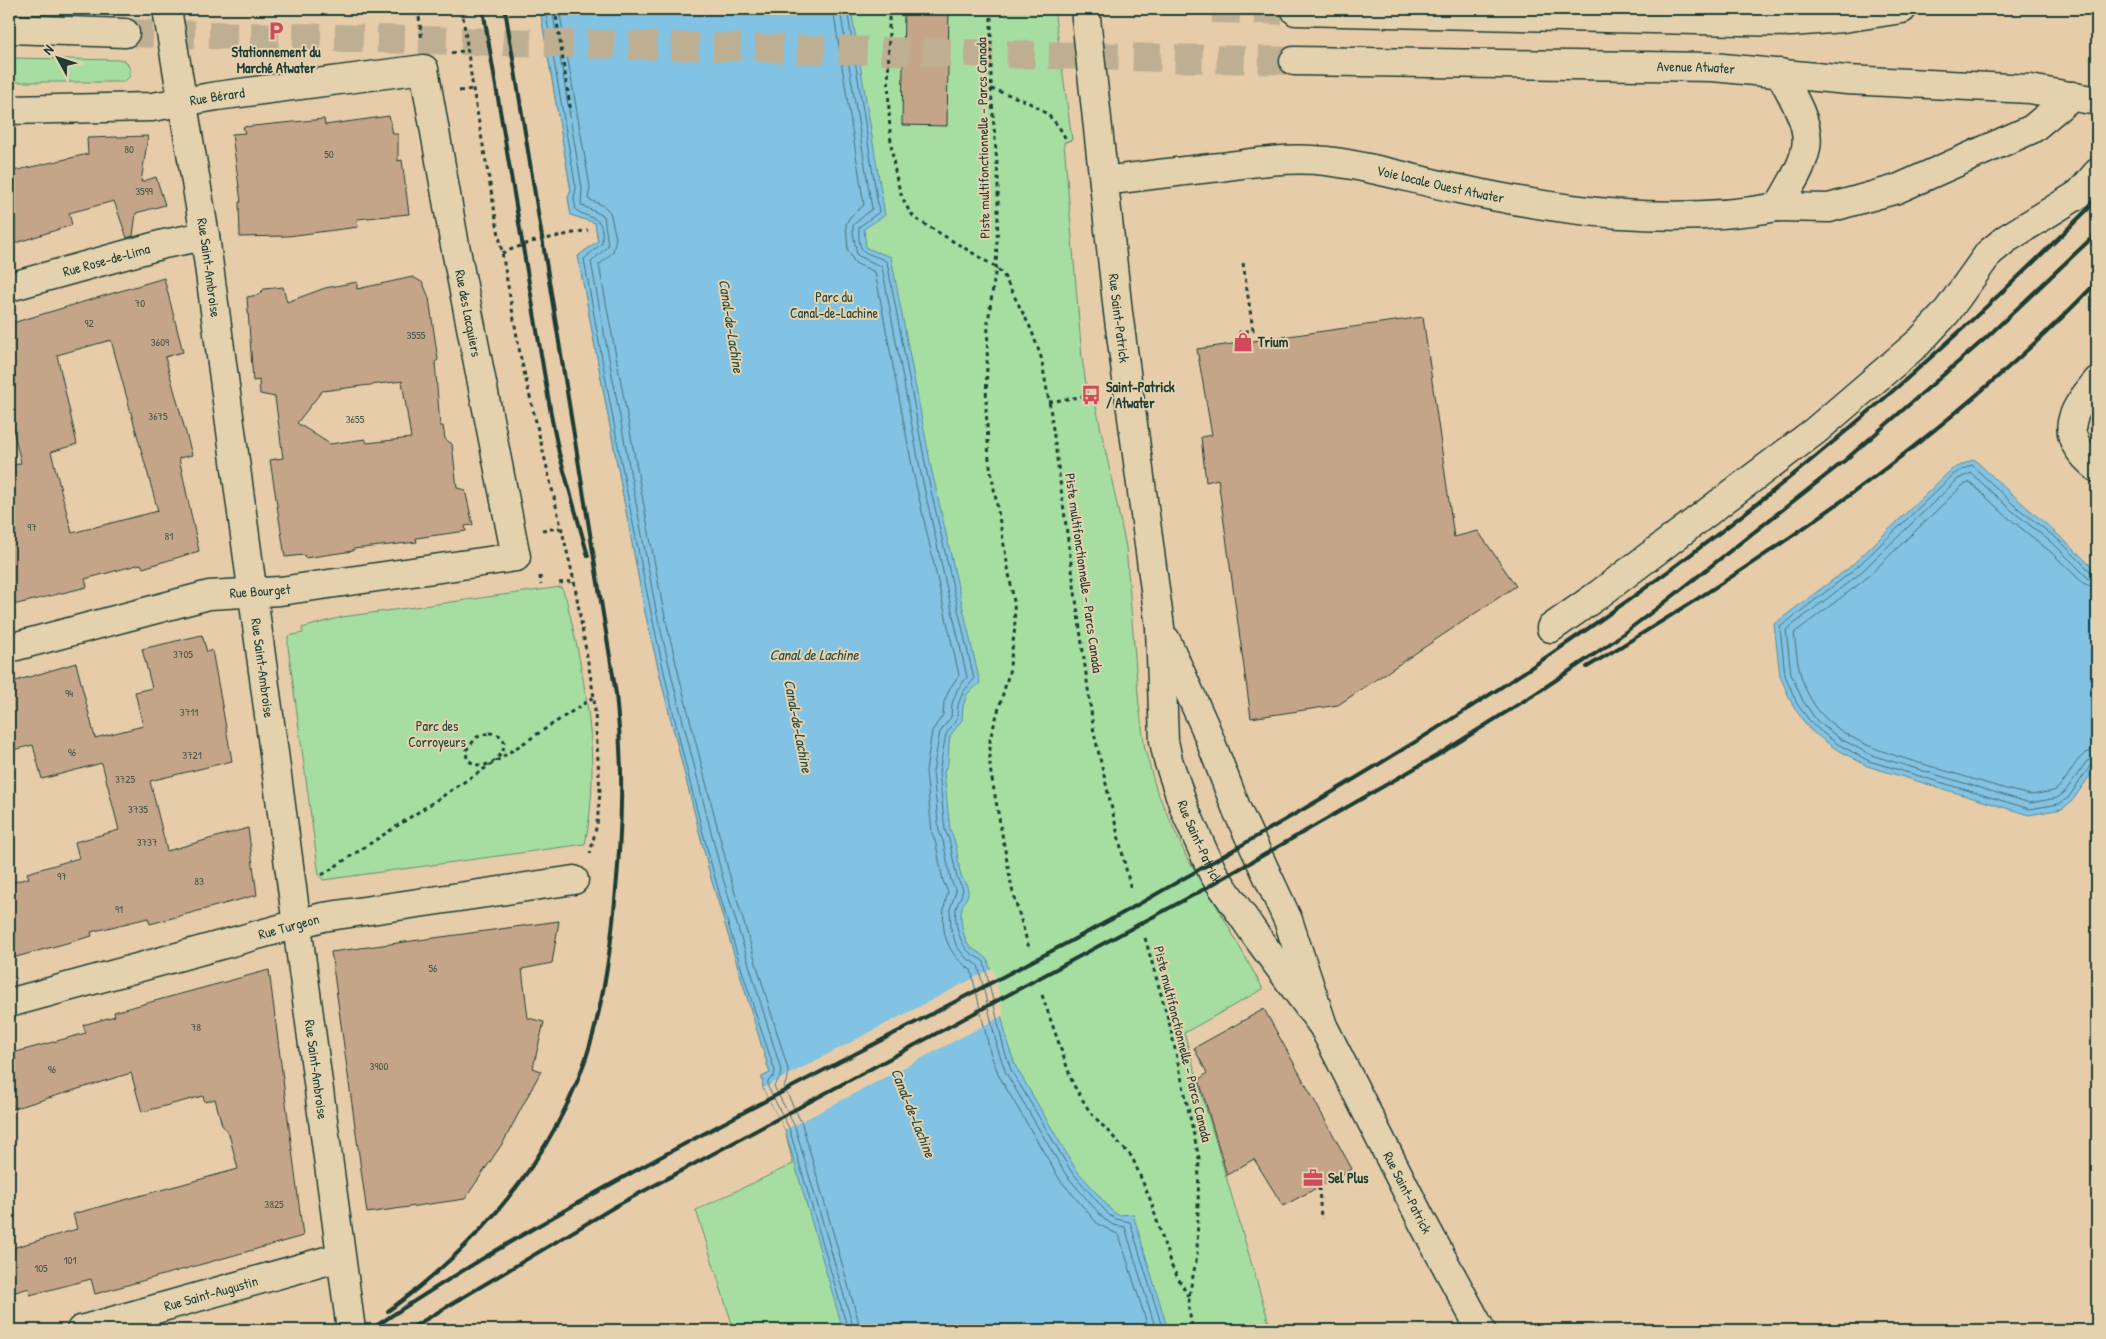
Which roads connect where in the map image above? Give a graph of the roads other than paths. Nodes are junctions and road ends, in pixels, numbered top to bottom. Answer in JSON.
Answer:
{"nodes":[{"id":1,"x":167,"y":9,"type":"edge"},
{"id":2,"x":1085,"y":9,"type":"edge"},
{"id":3,"x":1902,"y":9,"type":"edge"},
{"id":4,"x":1296,"y":11,"type":"dead end"},
{"id":5,"x":1797,"y":15,"type":"edge"},
{"id":6,"x":9,"y":29,"type":"edge"},
{"id":7,"x":125,"y":33,"type":"tunnel mouth"},
{"id":8,"x":430,"y":56,"type":"joint"},
{"id":9,"x":1294,"y":61,"type":"tunnel mouth"},
{"id":10,"x":1780,"y":73,"type":"junction"},
{"id":11,"x":2085,"y":99,"type":"edge"},
{"id":12,"x":183,"y":101,"type":"junction"},
{"id":13,"x":9,"y":110,"type":"edge"},
{"id":14,"x":2097,"y":173,"type":"edge"},
{"id":15,"x":1104,"y":181,"type":"junction"},
{"id":16,"x":1778,"y":207,"type":"junction"},
{"id":17,"x":204,"y":236,"type":"junction"},
{"id":18,"x":9,"y":287,"type":"edge"},
{"id":19,"x":2097,"y":382,"type":"edge"},
{"id":20,"x":2097,"y":468,"type":"edge"},
{"id":21,"x":516,"y":557,"type":"joint"},
{"id":22,"x":252,"y":593,"type":"junction"},
{"id":23,"x":1160,"y":627,"type":"junction"},
{"id":24,"x":1551,"y":628,"type":"dead end"},
{"id":25,"x":9,"y":648,"type":"edge"},
{"id":26,"x":574,"y":880,"type":"dead end"},
{"id":27,"x":296,"y":925,"type":"junction"},
{"id":28,"x":9,"y":1003,"type":"edge"},
{"id":29,"x":1323,"y":1026,"type":"junction"},
{"id":30,"x":340,"y":1257,"type":"junction"},
{"id":31,"x":81,"y":1330,"type":"edge"},
{"id":32,"x":350,"y":1330,"type":"edge"},
{"id":33,"x":1480,"y":1330,"type":"edge"}],
"edges":[{"from":1,"to":12,"type":"street","name":"Rue Saint-Ambroise"},
{"from":2,"to":15,"type":"street","name":"Rue Saint-Patrick"},
{"from":3,"to":5,"type":"street"},
{"from":4,"to":5,"type":"street"},
{"from":6,"to":7,"type":"street"},
{"from":8,"to":12,"type":"street","name":"Rue Bérard"},
{"from":8,"to":21,"type":"street","name":"Rue des Lacquiers"},
{"from":9,"to":10,"type":"street","name":"Avenue Atwater"},
{"from":10,"to":11,"type":"street","name":"Avenue Atwater"},
{"from":10,"to":16,"type":"street"},
{"from":11,"to":16,"type":"street","name":"Voie locale Ouest Atwater"},
{"from":12,"to":13,"type":"street","name":"Rue Bérard"},
{"from":12,"to":17,"type":"street","name":"Rue Saint-Ambroise"},
{"from":14,"to":24,"type":"street"},
{"from":15,"to":16,"type":"street","name":"Voie locale Ouest Atwater"},
{"from":15,"to":23,"type":"street","name":"Rue Saint-Patrick"},
{"from":17,"to":18,"type":"street","name":"Rue Rose-de-Lima"},
{"from":17,"to":22,"type":"street","name":"Rue Saint-Ambroise"},
{"from":19,"to":20,"type":"street"},
{"from":21,"to":22,"type":"street","name":"Rue Bourget"},
{"from":22,"to":25,"type":"street","name":"Rue Bourget"},
{"from":22,"to":27,"type":"street","name":"Rue Saint-Ambroise"},
{"from":23,"to":29,"type":"street","name":"Rue Saint-Patrick"},
{"from":23,"to":29,"type":"street","name":"Rue Saint-Patrick"},
{"from":26,"to":27,"type":"street","name":"Rue Turgeon"},
{"from":27,"to":28,"type":"street","name":"Rue Turgeon"},
{"from":27,"to":30,"type":"street","name":"Rue Saint-Ambroise"},
{"from":29,"to":33,"type":"street","name":"Rue Saint-Patrick"},
{"from":30,"to":31,"type":"street","name":"Rue Saint-Augustin"},
{"from":30,"to":32,"type":"street","name":"Rue Saint-Ambroise"}]}
